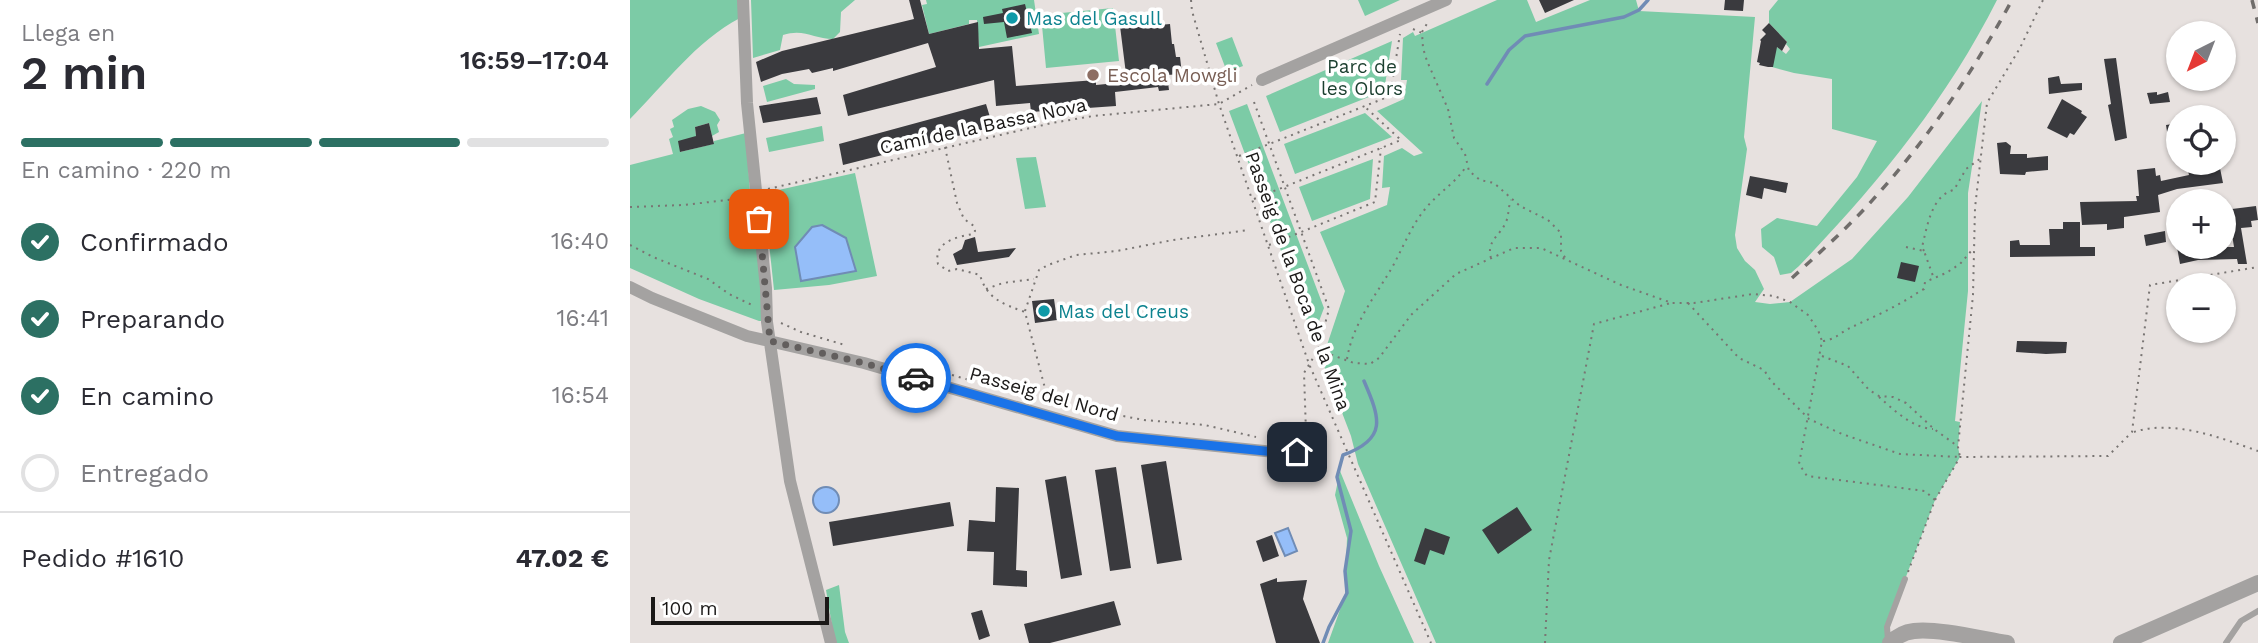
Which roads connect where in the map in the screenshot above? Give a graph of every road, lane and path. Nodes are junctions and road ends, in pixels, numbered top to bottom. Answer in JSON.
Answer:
{"nodes":[{"id":1,"x":743,"y":0,"type":"edge"},
{"id":2,"x":1191,"y":0,"type":"edge"},
{"id":3,"x":1446,"y":0,"type":"edge"},
{"id":4,"x":2043,"y":0,"type":"edge"},
{"id":5,"x":1425,"y":9,"type":"edge"},
{"id":6,"x":1409,"y":29,"type":"dead end"},
{"id":7,"x":1400,"y":33,"type":"dead end"},
{"id":8,"x":1422,"y":33,"type":"junction"},
{"id":9,"x":1262,"y":80,"type":"joint"},
{"id":10,"x":1254,"y":102,"type":"dead end"},
{"id":11,"x":1219,"y":104,"type":"junction"},
{"id":12,"x":1365,"y":106,"type":"junction"},
{"id":13,"x":1269,"y":144,"type":"junction"},
{"id":14,"x":945,"y":147,"type":"junction"},
{"id":15,"x":1381,"y":148,"type":"junction"},
{"id":16,"x":1237,"y":156,"type":"junction"},
{"id":17,"x":1981,"y":158,"type":"junction"},
{"id":18,"x":1466,"y":165,"type":"junction"},
{"id":19,"x":1285,"y":186,"type":"junction"},
{"id":20,"x":757,"y":194,"type":"junction"},
{"id":21,"x":1511,"y":199,"type":"junction"},
{"id":22,"x":1252,"y":200,"type":"junction"},
{"id":23,"x":630,"y":207,"type":"edge"},
{"id":24,"x":1249,"y":230,"type":"dead end"},
{"id":25,"x":1301,"y":232,"type":"junction"},
{"id":26,"x":630,"y":244,"type":"edge"},
{"id":27,"x":1268,"y":246,"type":"junction"},
{"id":28,"x":1906,"y":247,"type":"dead end"},
{"id":29,"x":1973,"y":248,"type":"junction"},
{"id":30,"x":1924,"y":251,"type":"junction"},
{"id":31,"x":1491,"y":258,"type":"junction"},
{"id":32,"x":1567,"y":261,"type":"junction"},
{"id":33,"x":2258,"y":268,"type":"edge"},
{"id":34,"x":1934,"y":277,"type":"junction"},
{"id":35,"x":1035,"y":279,"type":"junction"},
{"id":36,"x":630,"y":287,"type":"edge"},
{"id":37,"x":986,"y":289,"type":"junction"},
{"id":38,"x":1672,"y":303,"type":"junction"},
{"id":39,"x":1688,"y":303,"type":"junction"},
{"id":40,"x":767,"y":310,"type":"junction"},
{"id":41,"x":1025,"y":313,"type":"junction"},
{"id":42,"x":770,"y":341,"type":"junction"},
{"id":43,"x":1822,"y":341,"type":"junction"},
{"id":44,"x":1318,"y":350,"type":"junction"},
{"id":45,"x":1821,"y":356,"type":"junction"},
{"id":46,"x":1347,"y":360,"type":"junction"},
{"id":47,"x":1309,"y":364,"type":"junction"},
{"id":48,"x":1879,"y":396,"type":"junction"},
{"id":49,"x":1809,"y":419,"type":"junction"},
{"id":50,"x":1934,"y":429,"type":"junction"},
{"id":51,"x":2132,"y":432,"type":"junction"},
{"id":52,"x":1259,"y":438,"type":"dead end"},
{"id":53,"x":1958,"y":447,"type":"junction"},
{"id":54,"x":2258,"y":451,"type":"edge"},
{"id":55,"x":1297,"y":452,"type":"joint"},
{"id":56,"x":1960,"y":457,"type":"junction"},
{"id":57,"x":1935,"y":500,"type":"junction"},
{"id":58,"x":1905,"y":579,"type":"joint"},
{"id":59,"x":2258,"y":583,"type":"edge"},
{"id":60,"x":2258,"y":611,"type":"edge"},
{"id":61,"x":831,"y":643,"type":"edge"},
{"id":62,"x":1430,"y":643,"type":"edge"},
{"id":63,"x":1545,"y":643,"type":"edge"},
{"id":64,"x":1889,"y":643,"type":"edge"},
{"id":65,"x":2007,"y":643,"type":"edge"},
{"id":66,"x":2121,"y":643,"type":"edge"},
{"id":67,"x":2226,"y":643,"type":"edge"}],
"edges":[{"from":1,"to":20,"type":"street"},
{"from":2,"to":11,"type":"path","name":"Passeig de la Boca de la Mina"},
{"from":3,"to":5,"type":"street"},
{"from":4,"to":17,"type":"path"},
{"from":5,"to":8,"type":"path"},
{"from":5,"to":9,"type":"street"},
{"from":6,"to":8,"type":"path"},
{"from":7,"to":12,"type":"path"},
{"from":8,"to":18,"type":"path"},
{"from":9,"to":11,"type":"path"},
{"from":10,"to":13,"type":"path"},
{"from":11,"to":14,"type":"path","name":"Camí de la Bassa Nova"},
{"from":11,"to":16,"type":"path","name":"Passeig de la Boca de la Mina"},
{"from":12,"to":13,"type":"path"},
{"from":12,"to":15,"type":"path"},
{"from":13,"to":16,"type":"path"},
{"from":13,"to":19,"type":"path"},
{"from":14,"to":20,"type":"path","name":"Camí de la Bassa Nova"},
{"from":14,"to":37,"type":"path"},
{"from":15,"to":19,"type":"path"},
{"from":15,"to":25,"type":"path"},
{"from":16,"to":22,"type":"path","name":"Passeig de la Boca de la Mina"},
{"from":17,"to":29,"type":"path"},
{"from":17,"to":30,"type":"path"},
{"from":18,"to":21,"type":"path"},
{"from":18,"to":46,"type":"path"},
{"from":19,"to":22,"type":"path"},
{"from":19,"to":25,"type":"path"},
{"from":20,"to":23,"type":"path","name":"Camí de la Bassa Nova"},
{"from":20,"to":40,"type":"street"},
{"from":21,"to":31,"type":"path"},
{"from":21,"to":32,"type":"path"},
{"from":22,"to":27,"type":"path","name":"Passeig de la Boca de la Mina"},
{"from":24,"to":35,"type":"path"},
{"from":25,"to":27,"type":"path"},
{"from":25,"to":44,"type":"path"},
{"from":26,"to":40,"type":"path"},
{"from":27,"to":47,"type":"path","name":"Passeig de la Boca de la Mina"},
{"from":28,"to":30,"type":"path"},
{"from":29,"to":34,"type":"path"},
{"from":29,"to":53,"type":"path"},
{"from":30,"to":34,"type":"path"},
{"from":31,"to":32,"type":"path"},
{"from":31,"to":46,"type":"path"},
{"from":32,"to":38,"type":"path"},
{"from":33,"to":51,"type":"path"},
{"from":34,"to":43,"type":"path"},
{"from":35,"to":37,"type":"path"},
{"from":35,"to":41,"type":"path"},
{"from":36,"to":42,"type":"street","name":"Passeig del Nord"},
{"from":37,"to":41,"type":"path"},
{"from":38,"to":39,"type":"path"},
{"from":38,"to":63,"type":"path"},
{"from":39,"to":43,"type":"path"},
{"from":39,"to":49,"type":"path"},
{"from":40,"to":42,"type":"street"},
{"from":41,"to":52,"type":"path"},
{"from":42,"to":55,"type":"street","name":"Passeig del Nord"},
{"from":42,"to":61,"type":"street"},
{"from":43,"to":45,"type":"path"},
{"from":44,"to":46,"type":"path"},
{"from":44,"to":47,"type":"path"},
{"from":45,"to":48,"type":"path"},
{"from":45,"to":49,"type":"path"},
{"from":47,"to":55,"type":"path"},
{"from":47,"to":62,"type":"path","name":"Passeig de la Boca de la Mina"},
{"from":48,"to":50,"type":"path"},
{"from":48,"to":50,"type":"path"},
{"from":49,"to":56,"type":"path"},
{"from":49,"to":57,"type":"path"},
{"from":50,"to":53,"type":"path"},
{"from":51,"to":54,"type":"path"},
{"from":51,"to":56,"type":"path"},
{"from":53,"to":56,"type":"path"},
{"from":56,"to":57,"type":"path"},
{"from":57,"to":58,"type":"path"},
{"from":58,"to":64,"type":"lane"},
{"from":59,"to":66,"type":"street"},
{"from":60,"to":67,"type":"lane"},
{"from":64,"to":65,"type":"street"}]}
